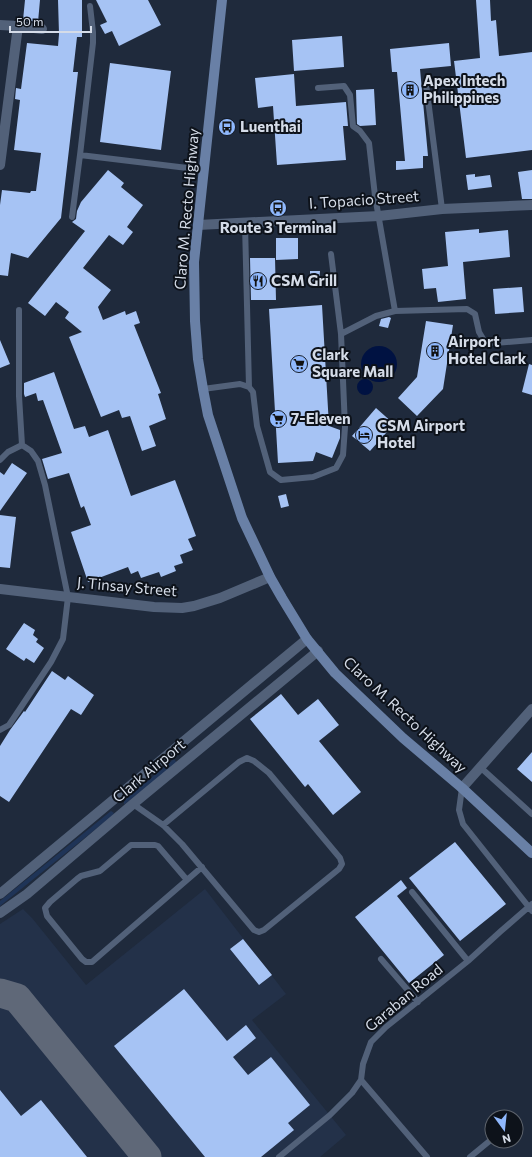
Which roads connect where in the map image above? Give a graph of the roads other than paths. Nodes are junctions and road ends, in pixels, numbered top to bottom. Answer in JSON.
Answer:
{"nodes":[{"id":1,"x":222,"y":0,"type":"edge"},
{"id":2,"x":90,"y":6,"type":"dead end"},
{"id":3,"x":0,"y":24,"type":"edge"},
{"id":4,"x":18,"y":26,"type":"junction"},
{"id":5,"x":42,"y":29,"type":"dead end"},
{"id":6,"x":426,"y":84,"type":"dead end"},
{"id":7,"x":318,"y":88,"type":"dead end"},
{"id":8,"x":80,"y":155,"type":"junction"},
{"id":9,"x":0,"y":165,"type":"edge"},
{"id":10,"x":204,"y":170,"type":"junction"},
{"id":11,"x":532,"y":205,"type":"edge"},
{"id":12,"x":442,"y":209,"type":"junction"},
{"id":13,"x":72,"y":216,"type":"dead end"},
{"id":14,"x":379,"y":216,"type":"junction"},
{"id":15,"x":245,"y":224,"type":"junction"},
{"id":16,"x":198,"y":226,"type":"junction"},
{"id":17,"x":331,"y":254,"type":"dead end"},
{"id":18,"x":19,"y":310,"type":"dead end"},
{"id":19,"x":394,"y":311,"type":"junction"},
{"id":20,"x":342,"y":334,"type":"junction"},
{"id":21,"x":532,"y":340,"type":"edge"},
{"id":22,"x":249,"y":386,"type":"junction"},
{"id":23,"x":202,"y":389,"type":"junction"},
{"id":24,"x":22,"y":445,"type":"junction"},
{"id":25,"x":0,"y":460,"type":"edge"},
{"id":26,"x":270,"y":577,"type":"junction"},
{"id":27,"x":0,"y":589,"type":"edge"},
{"id":28,"x":68,"y":597,"type":"junction"},
{"id":29,"x":307,"y":639,"type":"junction"},
{"id":30,"x":318,"y":651,"type":"junction"},
{"id":31,"x":532,"y":709,"type":"edge"},
{"id":32,"x":0,"y":730,"type":"edge"},
{"id":33,"x":480,"y":767,"type":"junction"},
{"id":34,"x":462,"y":788,"type":"junction"},
{"id":35,"x":112,"y":800,"type":"junction"},
{"id":36,"x":133,"y":804,"type":"junction"},
{"id":37,"x":123,"y":812,"type":"junction"},
{"id":38,"x":532,"y":814,"type":"edge"},
{"id":39,"x":163,"y":825,"type":"junction"},
{"id":40,"x":532,"y":853,"type":"edge"},
{"id":41,"x":202,"y":867,"type":"junction"},
{"id":42,"x":187,"y":880,"type":"junction"},
{"id":43,"x":412,"y":892,"type":"dead end"},
{"id":44,"x":0,"y":894,"type":"edge"},
{"id":45,"x":531,"y":908,"type":"edge"},
{"id":46,"x":0,"y":914,"type":"edge"},
{"id":47,"x":381,"y":959,"type":"dead end"},
{"id":48,"x":468,"y":961,"type":"junction"},
{"id":49,"x":418,"y":1002,"type":"junction"},
{"id":50,"x":361,"y":1080,"type":"junction"},
{"id":51,"x":484,"y":1146,"type":"edge"},
{"id":52,"x":279,"y":1157,"type":"edge"},
{"id":53,"x":427,"y":1157,"type":"edge"},
{"id":54,"x":470,"y":1157,"type":"edge"}],
"edges":[{"from":1,"to":10,"type":"main road","name":"Claro M. Recto Highway"},
{"from":2,"to":8,"type":"lane"},
{"from":3,"to":4,"type":"street"},
{"from":4,"to":5,"type":"street"},
{"from":4,"to":9,"type":"street"},
{"from":6,"to":12,"type":"lane"},
{"from":7,"to":14,"type":"lane"},
{"from":8,"to":10,"type":"lane"},
{"from":8,"to":13,"type":"lane"},
{"from":10,"to":16,"type":"main road","name":"Claro M. Recto Highway"},
{"from":11,"to":12,"type":"street","name":"I. Topacio Street"},
{"from":12,"to":14,"type":"street","name":"I. Topacio Street"},
{"from":14,"to":15,"type":"street","name":"I. Topacio Street"},
{"from":14,"to":19,"type":"lane"},
{"from":15,"to":16,"type":"street","name":"I. Topacio Street"},
{"from":15,"to":22,"type":"lane"},
{"from":16,"to":23,"type":"main road","name":"Claro M. Recto Highway"},
{"from":17,"to":20,"type":"lane"},
{"from":18,"to":24,"type":"lane"},
{"from":19,"to":20,"type":"lane"},
{"from":19,"to":21,"type":"lane"},
{"from":20,"to":22,"type":"lane"},
{"from":22,"to":23,"type":"lane"},
{"from":23,"to":26,"type":"main road","name":"Claro M. Recto Highway"},
{"from":24,"to":25,"type":"lane"},
{"from":24,"to":28,"type":"lane"},
{"from":26,"to":28,"type":"street","name":"J. Tinsay Street"},
{"from":26,"to":29,"type":"main road","name":"Claro M. Recto Highway"},
{"from":27,"to":28,"type":"street","name":"J. Tinsay Street"},
{"from":28,"to":32,"type":"lane"},
{"from":29,"to":30,"type":"main road","name":"Claro M. Recto Highway"},
{"from":29,"to":35,"type":"street","name":"Clark Airport"},
{"from":30,"to":34,"type":"main road","name":"Claro M. Recto Highway"},
{"from":30,"to":36,"type":"street","name":"Clark Airport"},
{"from":31,"to":33,"type":"street"},
{"from":33,"to":34,"type":"street"},
{"from":33,"to":38,"type":"lane"},
{"from":34,"to":40,"type":"main road","name":"Claro M. Recto Highway"},
{"from":34,"to":45,"type":"lane"},
{"from":35,"to":37,"type":"street"},
{"from":35,"to":44,"type":"street","name":"Clark Airport"},
{"from":36,"to":37,"type":"street","name":"Clark Airport"},
{"from":36,"to":39,"type":"lane"},
{"from":37,"to":46,"type":"street","name":"Clark Airport"},
{"from":39,"to":41,"type":"lane"},
{"from":39,"to":41,"type":"lane"},
{"from":41,"to":42,"type":"lane"},
{"from":42,"to":42,"type":"lane"},
{"from":43,"to":48,"type":"lane"},
{"from":45,"to":48,"type":"lane","name":"Garaban Road"},
{"from":47,"to":49,"type":"lane"},
{"from":48,"to":49,"type":"lane","name":"Garaban Road"},
{"from":49,"to":50,"type":"lane","name":"Garaban Road"},
{"from":50,"to":52,"type":"lane","name":"Garaban Road"},
{"from":50,"to":53,"type":"lane"},
{"from":51,"to":54,"type":"lane"}]}
